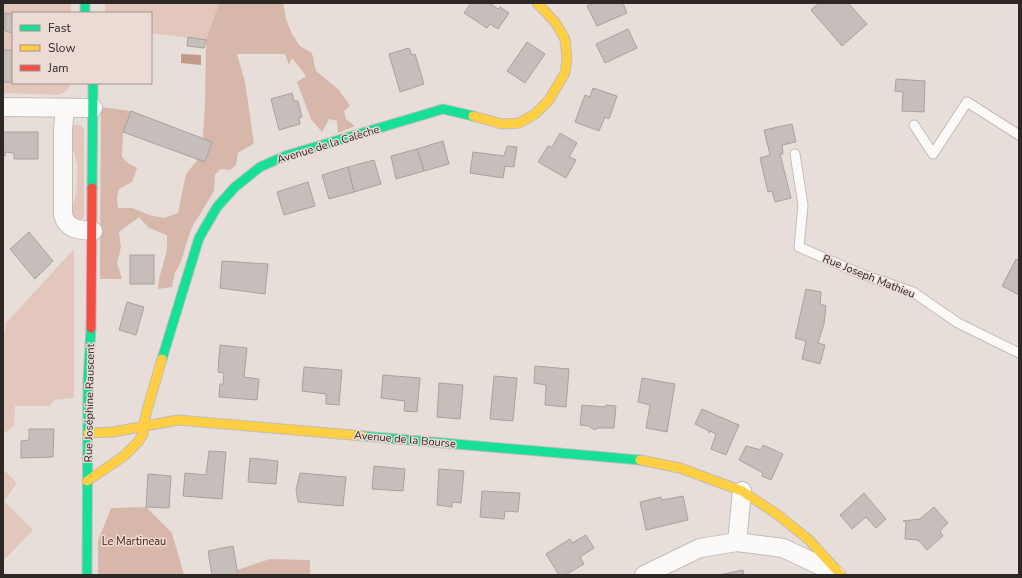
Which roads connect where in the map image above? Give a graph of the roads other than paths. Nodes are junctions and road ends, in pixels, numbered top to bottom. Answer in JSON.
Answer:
{"nodes":[{"id":1,"x":537,"y":3,"type":"edge"},
{"id":2,"x":93,"y":84,"type":"edge"},
{"id":3,"x":3,"y":107,"type":"edge"},
{"id":4,"x":65,"y":108,"type":"junction"},
{"id":5,"x":92,"y":108,"type":"junction"},
{"id":6,"x":914,"y":125,"type":"dead end"},
{"id":7,"x":1019,"y":135,"type":"edge"},
{"id":8,"x":795,"y":154,"type":"dead end"},
{"id":9,"x":93,"y":231,"type":"junction"},
{"id":10,"x":1019,"y":353,"type":"edge"},
{"id":11,"x":143,"y":427,"type":"junction"},
{"id":12,"x":88,"y":433,"type":"junction"},
{"id":13,"x":87,"y":481,"type":"junction"},
{"id":14,"x":742,"y":491,"type":"junction"},
{"id":15,"x":737,"y":542,"type":"junction"},
{"id":16,"x":87,"y":575,"type":"edge"},
{"id":17,"x":644,"y":575,"type":"edge"},
{"id":18,"x":837,"y":575,"type":"edge"},
{"id":19,"x":841,"y":575,"type":"edge"}],
"edges":[{"from":1,"to":11,"type":"street","name":"Avenue de la Calèche"},
{"from":2,"to":5,"type":"street","name":"Rue Joséphine Rauscent"},
{"from":3,"to":4,"type":"street"},
{"from":4,"to":5,"type":"street"},
{"from":4,"to":9,"type":"street"},
{"from":5,"to":9,"type":"street","name":"Rue Joséphine Rauscent"},
{"from":6,"to":7,"type":"lane"},
{"from":8,"to":10,"type":"lane","name":"Rue Joseph Mathieu"},
{"from":9,"to":12,"type":"street","name":"Rue Joséphine Rauscent"},
{"from":11,"to":12,"type":"street"},
{"from":11,"to":13,"type":"street"},
{"from":11,"to":14,"type":"street","name":"Avenue de la Bourse"},
{"from":12,"to":13,"type":"street","name":"Rue Joséphine Rauscent"},
{"from":13,"to":16,"type":"street","name":"Rue Joséphine Rauscent"},
{"from":14,"to":15,"type":"street"},
{"from":14,"to":19,"type":"street","name":"Avenue de la Bourse"},
{"from":15,"to":17,"type":"street"},
{"from":15,"to":18,"type":"street"}]}
